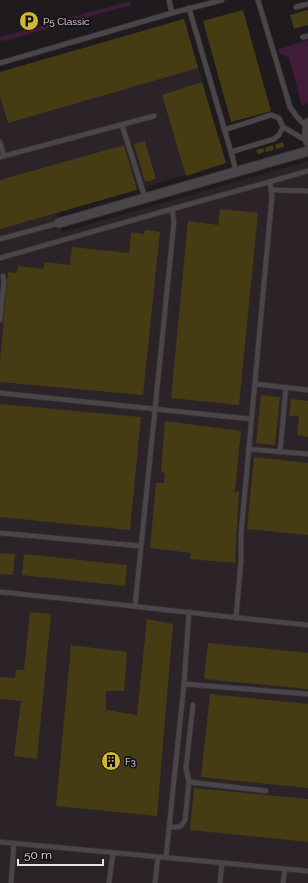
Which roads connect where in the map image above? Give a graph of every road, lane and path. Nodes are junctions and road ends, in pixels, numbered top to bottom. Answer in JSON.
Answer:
{"nodes":[{"id":1,"x":169,"y":0,"type":"edge"},
{"id":2,"x":222,"y":0,"type":"edge"},
{"id":3,"x":258,"y":0,"type":"edge"},
{"id":4,"x":308,"y":4,"type":"edge"},
{"id":5,"x":296,"y":7,"type":"dead end"},
{"id":6,"x":189,"y":8,"type":"junction"},
{"id":7,"x":172,"y":13,"type":"junction"},
{"id":8,"x":308,"y":36,"type":"edge"},
{"id":9,"x":303,"y":37,"type":"dead end"},
{"id":10,"x":0,"y":63,"type":"edge"},
{"id":11,"x":154,"y":116,"type":"dead end"},
{"id":12,"x":122,"y":124,"type":"junction"},
{"id":13,"x":307,"y":125,"type":"edge"},
{"id":14,"x":283,"y":127,"type":"junction"},
{"id":15,"x":224,"y":130,"type":"junction"},
{"id":16,"x":308,"y":141,"type":"edge"},
{"id":17,"x":0,"y":142,"type":"edge"},
{"id":18,"x":308,"y":151,"type":"edge"},
{"id":19,"x":231,"y":152,"type":"junction"},
{"id":20,"x":2,"y":156,"type":"edge"},
{"id":21,"x":308,"y":171,"type":"edge"},
{"id":22,"x":236,"y":172,"type":"junction"},
{"id":23,"x":270,"y":182,"type":"junction"},
{"id":24,"x":272,"y":190,"type":"junction"},
{"id":25,"x":308,"y":191,"type":"edge"},
{"id":26,"x":145,"y":198,"type":"junction"},
{"id":27,"x":172,"y":209,"type":"junction"},
{"id":28,"x":59,"y":223,"type":"joint"},
{"id":29,"x":0,"y":240,"type":"edge"},
{"id":30,"x":0,"y":258,"type":"edge"},
{"id":31,"x":2,"y":276,"type":"dead end"},
{"id":32,"x":0,"y":320,"type":"edge"},
{"id":33,"x":255,"y":384,"type":"junction"},
{"id":34,"x":286,"y":387,"type":"junction"},
{"id":35,"x":308,"y":390,"type":"edge"},
{"id":36,"x":0,"y":393,"type":"edge"},
{"id":37,"x":155,"y":409,"type":"junction"},
{"id":38,"x":251,"y":419,"type":"junction"},
{"id":39,"x":248,"y":449,"type":"junction"},
{"id":40,"x":280,"y":452,"type":"junction"},
{"id":41,"x":308,"y":454,"type":"edge"},
{"id":42,"x":0,"y":533,"type":"edge"},
{"id":43,"x":141,"y":546,"type":"junction"},
{"id":44,"x":0,"y":592,"type":"edge"},
{"id":45,"x":135,"y":606,"type":"junction"},
{"id":46,"x":189,"y":612,"type":"junction"},
{"id":47,"x":236,"y":618,"type":"junction"},
{"id":48,"x":308,"y":625,"type":"edge"},
{"id":49,"x":184,"y":684,"type":"junction"},
{"id":50,"x":308,"y":694,"type":"edge"},
{"id":51,"x":194,"y":705,"type":"dead end"},
{"id":52,"x":189,"y":782,"type":"junction"},
{"id":53,"x":266,"y":791,"type":"dead end"},
{"id":54,"x":169,"y":826,"type":"junction"},
{"id":55,"x":0,"y":842,"type":"edge"},
{"id":56,"x":14,"y":844,"type":"junction"},
{"id":57,"x":112,"y":853,"type":"junction"},
{"id":58,"x":158,"y":857,"type":"junction"},
{"id":59,"x":166,"y":858,"type":"junction"},
{"id":60,"x":222,"y":863,"type":"junction"},
{"id":61,"x":285,"y":868,"type":"junction"},
{"id":62,"x":308,"y":871,"type":"edge"},
{"id":63,"x":11,"y":883,"type":"edge"},
{"id":64,"x":109,"y":883,"type":"edge"},
{"id":65,"x":155,"y":883,"type":"edge"},
{"id":66,"x":220,"y":883,"type":"edge"},
{"id":67,"x":283,"y":883,"type":"edge"}],
"edges":[{"from":1,"to":7,"type":"lane"},
{"from":2,"to":6,"type":"lane"},
{"from":3,"to":13,"type":"lane"},
{"from":4,"to":5,"type":"lane"},
{"from":6,"to":7,"type":"lane"},
{"from":6,"to":15,"type":"lane"},
{"from":7,"to":10,"type":"lane"},
{"from":8,"to":9,"type":"lane"},
{"from":11,"to":12,"type":"lane"},
{"from":12,"to":20,"type":"lane"},
{"from":12,"to":26,"type":"lane"},
{"from":13,"to":16,"type":"street"},
{"from":14,"to":15,"type":"lane"},
{"from":14,"to":16,"type":"lane"},
{"from":14,"to":19,"type":"lane"},
{"from":15,"to":19,"type":"lane"},
{"from":17,"to":20,"type":"lane"},
{"from":18,"to":22,"type":"street"},
{"from":19,"to":22,"type":"lane"},
{"from":21,"to":23,"type":"lane"},
{"from":22,"to":26,"type":"street"},
{"from":23,"to":24,"type":"lane"},
{"from":23,"to":27,"type":"lane"},
{"from":24,"to":25,"type":"lane"},
{"from":24,"to":33,"type":"lane"},
{"from":26,"to":28,"type":"street"},
{"from":27,"to":30,"type":"lane"},
{"from":27,"to":37,"type":"lane"},
{"from":28,"to":29,"type":"lane"},
{"from":31,"to":32,"type":"lane"},
{"from":33,"to":34,"type":"lane"},
{"from":33,"to":38,"type":"lane"},
{"from":34,"to":35,"type":"lane"},
{"from":34,"to":40,"type":"lane"},
{"from":36,"to":37,"type":"lane"},
{"from":37,"to":38,"type":"lane"},
{"from":37,"to":43,"type":"lane"},
{"from":38,"to":39,"type":"lane"},
{"from":39,"to":40,"type":"lane"},
{"from":39,"to":47,"type":"lane"},
{"from":40,"to":41,"type":"lane"},
{"from":42,"to":43,"type":"lane"},
{"from":43,"to":45,"type":"lane"},
{"from":44,"to":45,"type":"lane"},
{"from":45,"to":46,"type":"lane"},
{"from":46,"to":47,"type":"lane"},
{"from":46,"to":49,"type":"lane"},
{"from":47,"to":48,"type":"lane"},
{"from":49,"to":50,"type":"lane"},
{"from":49,"to":54,"type":"lane"},
{"from":51,"to":52,"type":"lane"},
{"from":52,"to":53,"type":"lane"},
{"from":52,"to":54,"type":"lane"},
{"from":54,"to":59,"type":"lane"},
{"from":55,"to":56,"type":"lane"},
{"from":56,"to":57,"type":"lane"},
{"from":56,"to":63,"type":"lane"},
{"from":57,"to":58,"type":"lane"},
{"from":57,"to":64,"type":"lane"},
{"from":58,"to":59,"type":"lane"},
{"from":58,"to":65,"type":"lane"},
{"from":59,"to":60,"type":"lane"},
{"from":60,"to":61,"type":"lane"},
{"from":60,"to":66,"type":"lane"},
{"from":61,"to":62,"type":"lane"},
{"from":61,"to":67,"type":"lane"}]}
